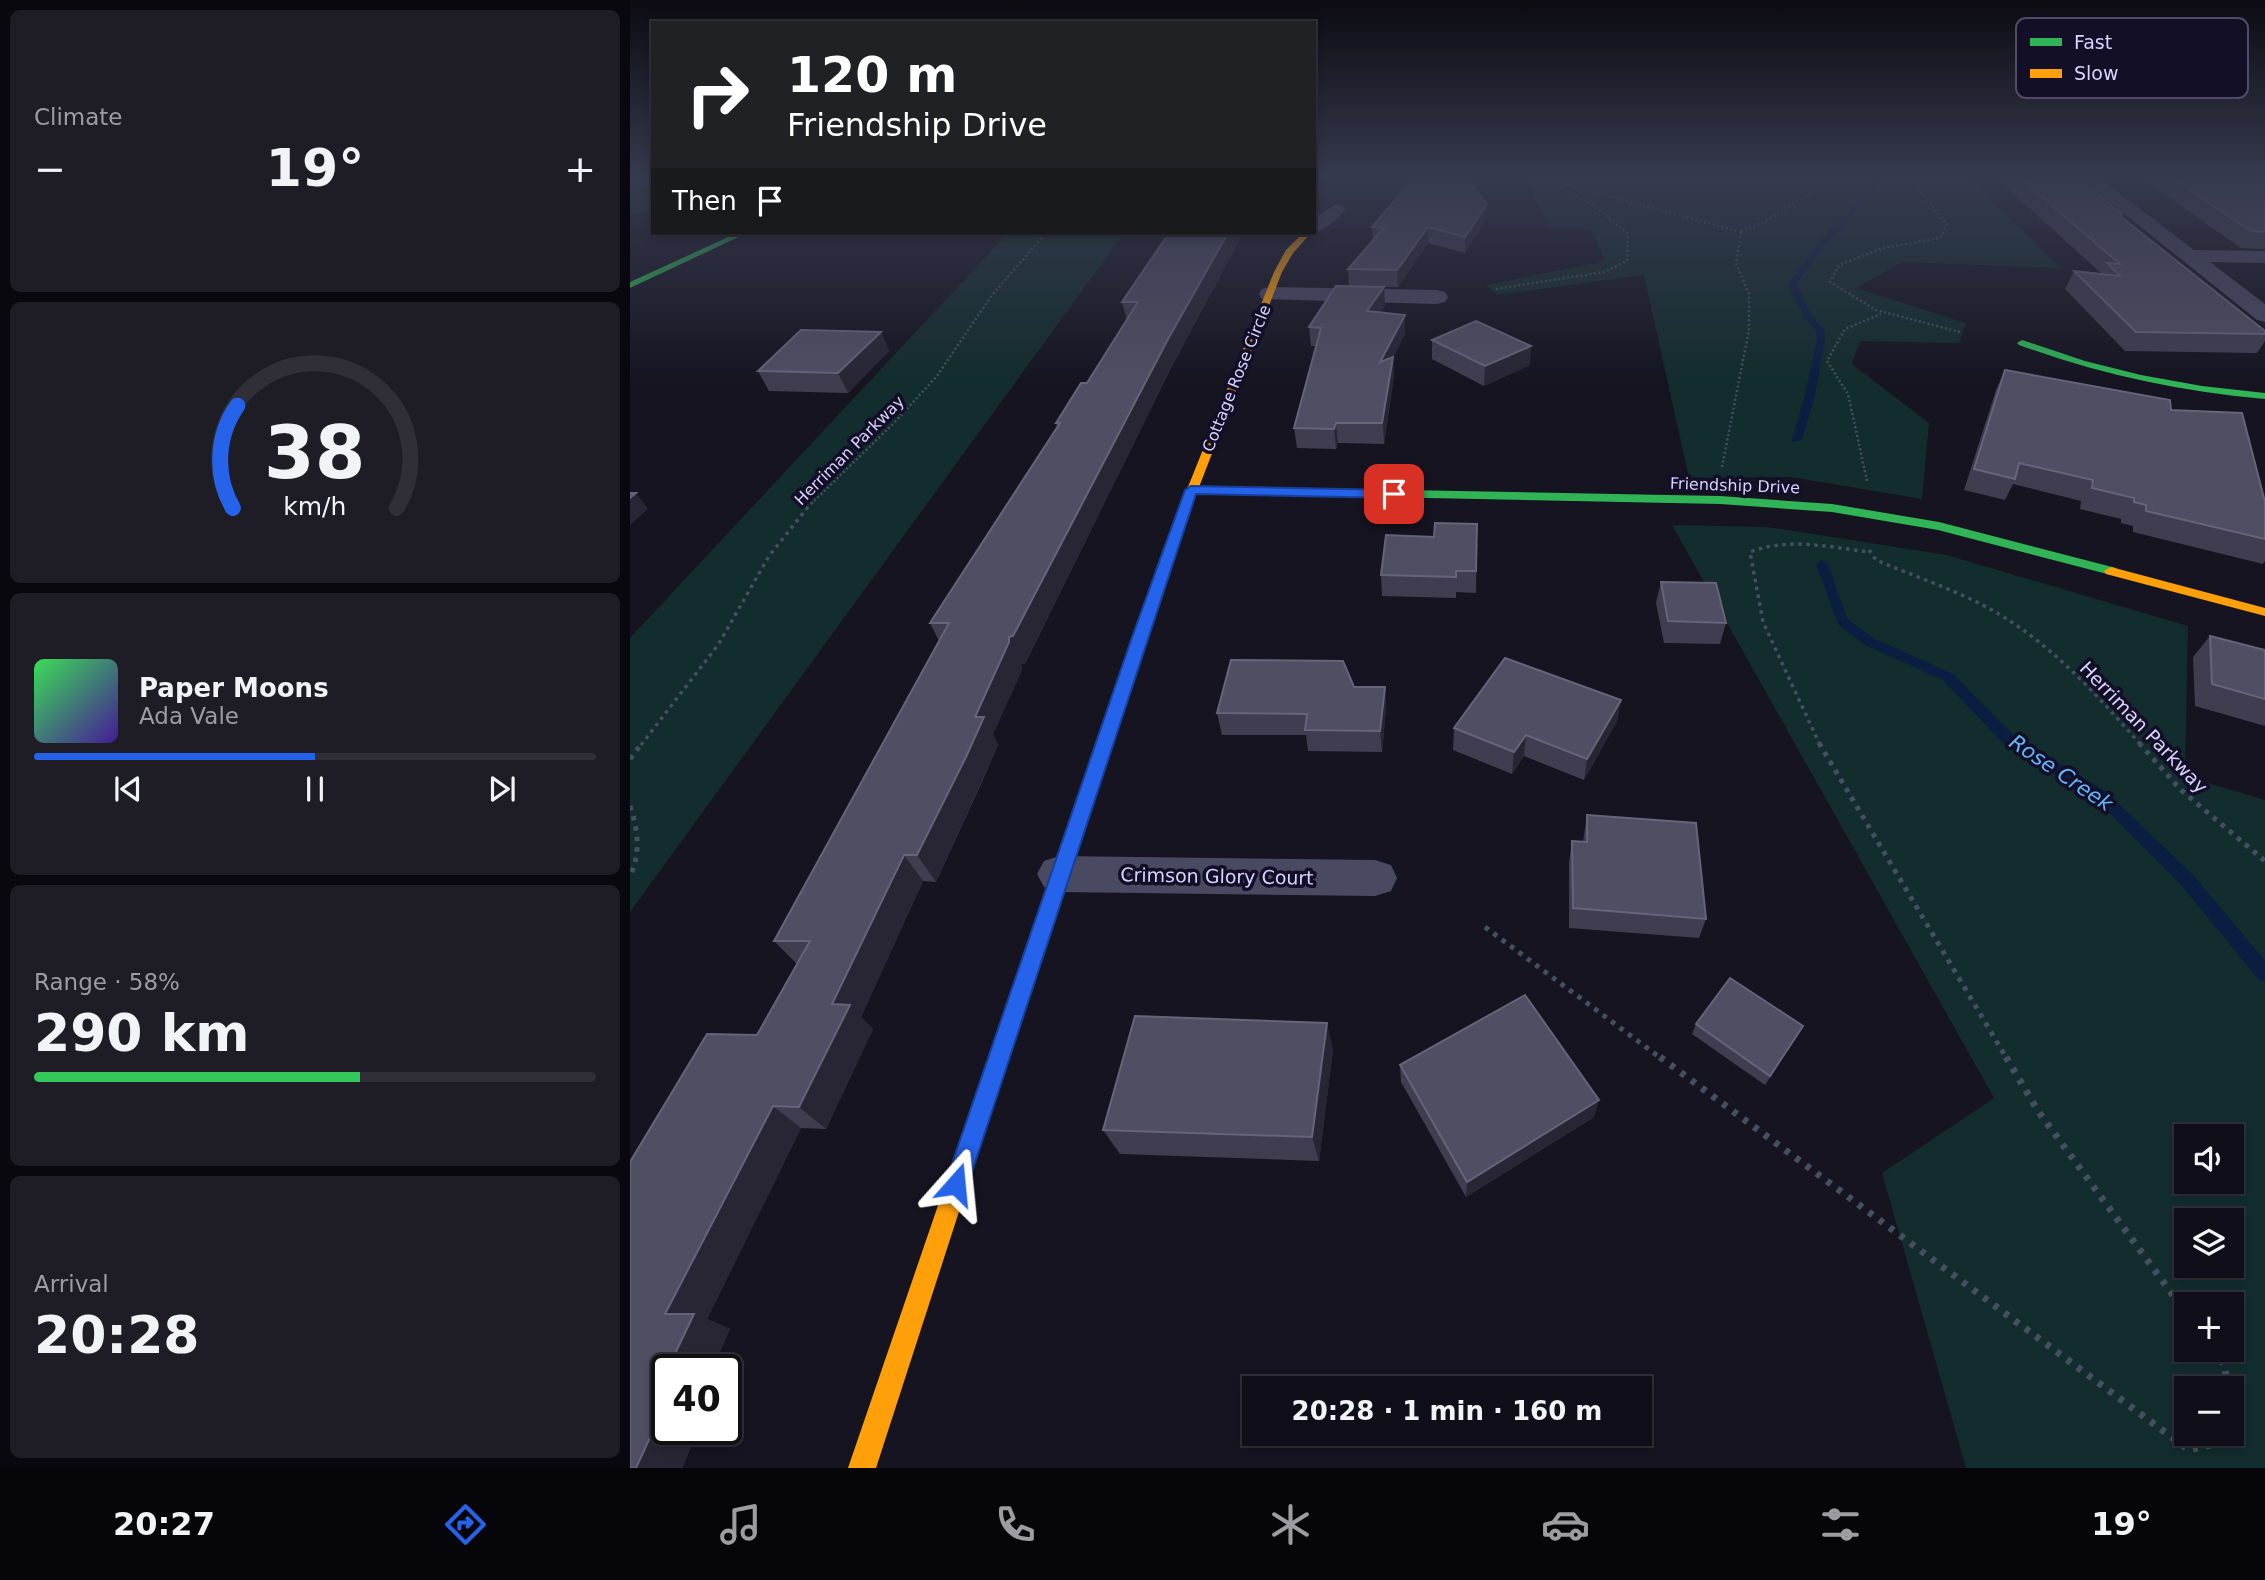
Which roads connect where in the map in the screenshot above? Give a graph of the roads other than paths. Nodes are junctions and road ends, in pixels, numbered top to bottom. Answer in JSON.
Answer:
{"nodes":[{"id":1,"x":714,"y":247,"type":"edge"},
{"id":2,"x":1294,"y":247,"type":"edge"},
{"id":3,"x":2177,"y":247,"type":"edge"},
{"id":4,"x":2189,"y":256,"type":"junction"},
{"id":5,"x":2265,"y":257,"type":"edge"},
{"id":6,"x":630,"y":285,"type":"edge"},
{"id":7,"x":1270,"y":294,"type":"junction"},
{"id":8,"x":1437,"y":297,"type":"dead end"},
{"id":9,"x":2265,"y":315,"type":"edge"},
{"id":10,"x":2022,"y":344,"type":"dead end"},
{"id":11,"x":2265,"y":396,"type":"edge"},
{"id":12,"x":1191,"y":490,"type":"junction"},
{"id":13,"x":2265,"y":612,"type":"edge"},
{"id":14,"x":1059,"y":874,"type":"junction"},
{"id":15,"x":1376,"y":878,"type":"dead end"},
{"id":16,"x":862,"y":1468,"type":"edge"}],
"edges":[{"from":1,"to":6,"type":"street"},
{"from":2,"to":7,"type":"street","name":"Cottage Rose Circle"},
{"from":3,"to":4,"type":"street"},
{"from":4,"to":5,"type":"street"},
{"from":4,"to":9,"type":"street"},
{"from":7,"to":8,"type":"street"},
{"from":7,"to":12,"type":"street","name":"Cottage Rose Circle"},
{"from":10,"to":11,"type":"street"},
{"from":12,"to":13,"type":"street","name":"Friendship Drive"},
{"from":12,"to":14,"type":"street","name":"Cottage Rose Circle"},
{"from":14,"to":15,"type":"street","name":"Crimson Glory Court"},
{"from":14,"to":16,"type":"street","name":"Cottage Rose Circle"}]}
